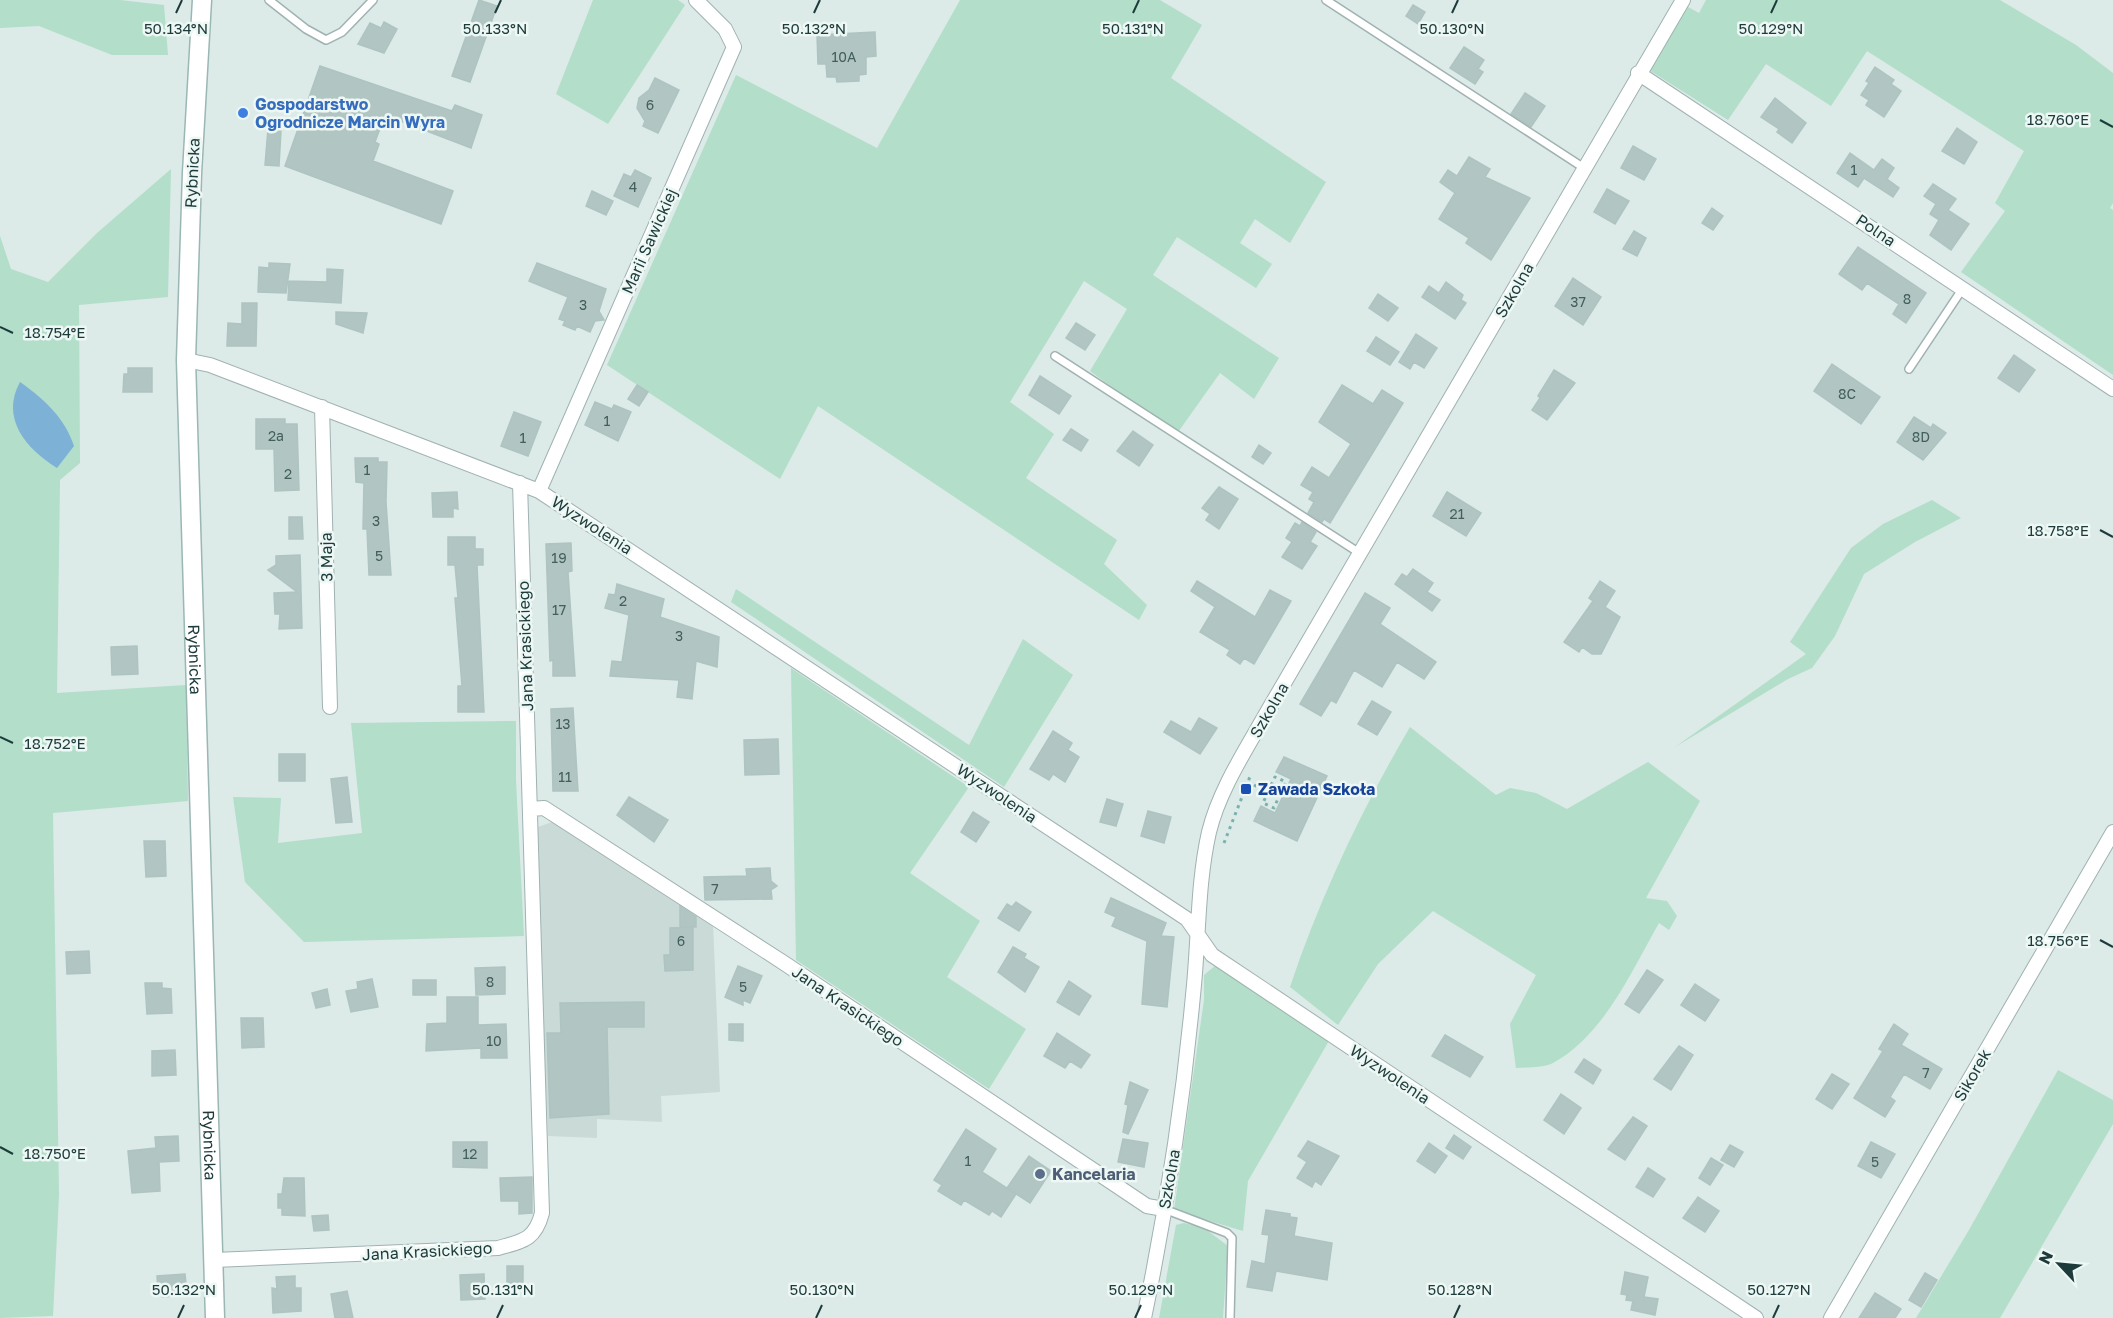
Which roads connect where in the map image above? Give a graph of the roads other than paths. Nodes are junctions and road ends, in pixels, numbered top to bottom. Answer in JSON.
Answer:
{"nodes":[{"id":1,"x":202,"y":0,"type":"edge"},
{"id":2,"x":269,"y":0,"type":"edge"},
{"id":3,"x":373,"y":0,"type":"edge"},
{"id":4,"x":696,"y":0,"type":"edge"},
{"id":5,"x":1326,"y":0,"type":"edge"},
{"id":6,"x":1683,"y":0,"type":"edge"},
{"id":7,"x":1638,"y":73,"type":"junction"},
{"id":8,"x":1584,"y":168,"type":"junction"},
{"id":9,"x":1963,"y":288,"type":"junction"},
{"id":10,"x":1055,"y":357,"type":"dead end"},
{"id":11,"x":186,"y":360,"type":"junction"},
{"id":12,"x":1909,"y":369,"type":"dead end"},
{"id":13,"x":2113,"y":389,"type":"edge"},
{"id":14,"x":322,"y":407,"type":"junction"},
{"id":15,"x":520,"y":483,"type":"junction"},
{"id":16,"x":539,"y":491,"type":"junction"},
{"id":17,"x":1361,"y":554,"type":"junction"},
{"id":18,"x":330,"y":707,"type":"dead end"},
{"id":19,"x":531,"y":809,"type":"junction"},
{"id":20,"x":2113,"y":832,"type":"edge"},
{"id":21,"x":1198,"y":935,"type":"junction"},
{"id":22,"x":1164,"y":1209,"type":"junction"},
{"id":23,"x":214,"y":1260,"type":"junction"},
{"id":24,"x":216,"y":1318,"type":"edge"},
{"id":25,"x":1144,"y":1318,"type":"edge"},
{"id":26,"x":1230,"y":1318,"type":"edge"},
{"id":27,"x":1756,"y":1318,"type":"edge"},
{"id":28,"x":1832,"y":1318,"type":"edge"}],
"edges":[{"from":1,"to":11,"type":"main road","name":"Rybnicka"},
{"from":2,"to":3,"type":"lane"},
{"from":4,"to":16,"type":"street","name":"Marii Sawickiej"},
{"from":5,"to":8,"type":"lane"},
{"from":6,"to":7,"type":"street","name":"Szkolna"},
{"from":7,"to":8,"type":"street","name":"Szkolna"},
{"from":7,"to":9,"type":"street","name":"Polna"},
{"from":8,"to":17,"type":"street","name":"Szkolna"},
{"from":9,"to":12,"type":"lane"},
{"from":9,"to":13,"type":"street","name":"Polna"},
{"from":10,"to":17,"type":"lane"},
{"from":11,"to":14,"type":"street","name":"Wyzwolenia"},
{"from":11,"to":23,"type":"main road","name":"Rybnicka"},
{"from":14,"to":15,"type":"street","name":"Wyzwolenia"},
{"from":14,"to":18,"type":"street","name":"3 Maja"},
{"from":15,"to":16,"type":"street","name":"Wyzwolenia"},
{"from":15,"to":19,"type":"street","name":"Jana Krasickiego"},
{"from":16,"to":21,"type":"street","name":"Wyzwolenia"},
{"from":17,"to":21,"type":"street","name":"Szkolna"},
{"from":19,"to":22,"type":"street","name":"Jana Krasickiego"},
{"from":19,"to":23,"type":"street","name":"Jana Krasickiego"},
{"from":20,"to":28,"type":"street","name":"Sikorek"},
{"from":21,"to":22,"type":"street","name":"Szkolna"},
{"from":21,"to":27,"type":"street","name":"Wyzwolenia"},
{"from":22,"to":25,"type":"street","name":"Szkolna"},
{"from":22,"to":26,"type":"lane"},
{"from":23,"to":24,"type":"main road","name":"Rybnicka"}]}
